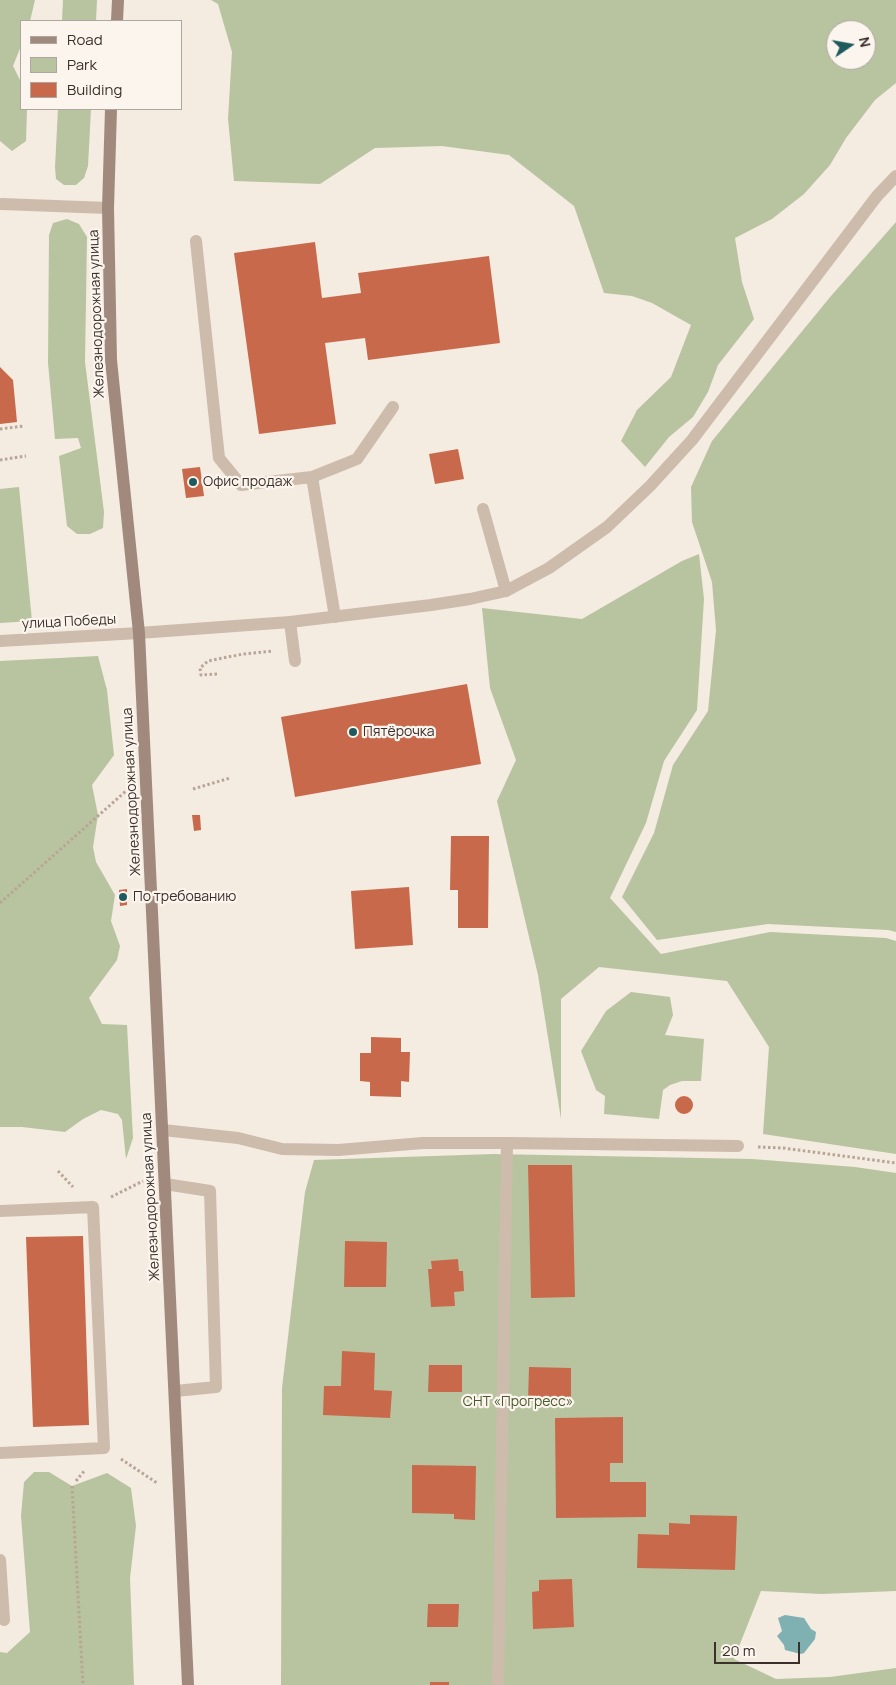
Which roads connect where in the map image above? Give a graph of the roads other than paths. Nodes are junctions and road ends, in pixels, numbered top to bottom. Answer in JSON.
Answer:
{"nodes":[{"id":1,"x":118,"y":0,"type":"edge"},
{"id":2,"x":117,"y":20,"type":"edge"},
{"id":3,"x":111,"y":110,"type":"edge"},
{"id":4,"x":896,"y":176,"type":"edge"},
{"id":5,"x":2,"y":204,"type":"dead end"},
{"id":6,"x":108,"y":208,"type":"junction"},
{"id":7,"x":196,"y":241,"type":"dead end"},
{"id":8,"x":393,"y":406,"type":"dead end"},
{"id":9,"x":312,"y":477,"type":"junction"},
{"id":10,"x":483,"y":509,"type":"dead end"},
{"id":11,"x":506,"y":592,"type":"junction"},
{"id":12,"x":335,"y":617,"type":"junction"},
{"id":13,"x":290,"y":622,"type":"junction"},
{"id":14,"x":139,"y":633,"type":"junction"},
{"id":15,"x":0,"y":641,"type":"edge"},
{"id":16,"x":295,"y":655,"type":"road end"},
{"id":17,"x":163,"y":1130,"type":"junction"},
{"id":18,"x":507,"y":1143,"type":"junction"},
{"id":19,"x":738,"y":1146,"type":"road end"},
{"id":20,"x":165,"y":1184,"type":"junction"},
{"id":21,"x":0,"y":1211,"type":"edge"},
{"id":22,"x":175,"y":1391,"type":"junction"},
{"id":23,"x":0,"y":1453,"type":"edge"},
{"id":24,"x":0,"y":1560,"type":"edge"},
{"id":25,"x":4,"y":1620,"type":"dead end"},
{"id":26,"x":188,"y":1685,"type":"edge"},
{"id":27,"x":498,"y":1685,"type":"edge"}],
"edges":[{"from":1,"to":2,"type":"main road"},
{"from":3,"to":6,"type":"main road","name":"Железнодорожная улица"},
{"from":4,"to":11,"type":"street","name":"улица Победы"},
{"from":5,"to":6,"type":"street"},
{"from":6,"to":14,"type":"main road","name":"Железнодорожная улица"},
{"from":7,"to":9,"type":"street"},
{"from":8,"to":9,"type":"street"},
{"from":9,"to":12,"type":"street"},
{"from":10,"to":11,"type":"street"},
{"from":11,"to":12,"type":"street","name":"улица Победы"},
{"from":12,"to":13,"type":"street","name":"улица Победы"},
{"from":13,"to":14,"type":"street","name":"улица Победы"},
{"from":13,"to":16,"type":"street"},
{"from":14,"to":15,"type":"street","name":"улица Победы"},
{"from":14,"to":17,"type":"main road","name":"Железнодорожная улица"},
{"from":17,"to":18,"type":"street"},
{"from":17,"to":20,"type":"main road","name":"Железнодорожная улица"},
{"from":18,"to":19,"type":"street"},
{"from":18,"to":27,"type":"street"},
{"from":20,"to":22,"type":"main road","name":"Железнодорожная улица"},
{"from":20,"to":22,"type":"street"},
{"from":21,"to":23,"type":"street"},
{"from":22,"to":26,"type":"main road","name":"Железнодорожная улица"},
{"from":24,"to":25,"type":"street"}]}
